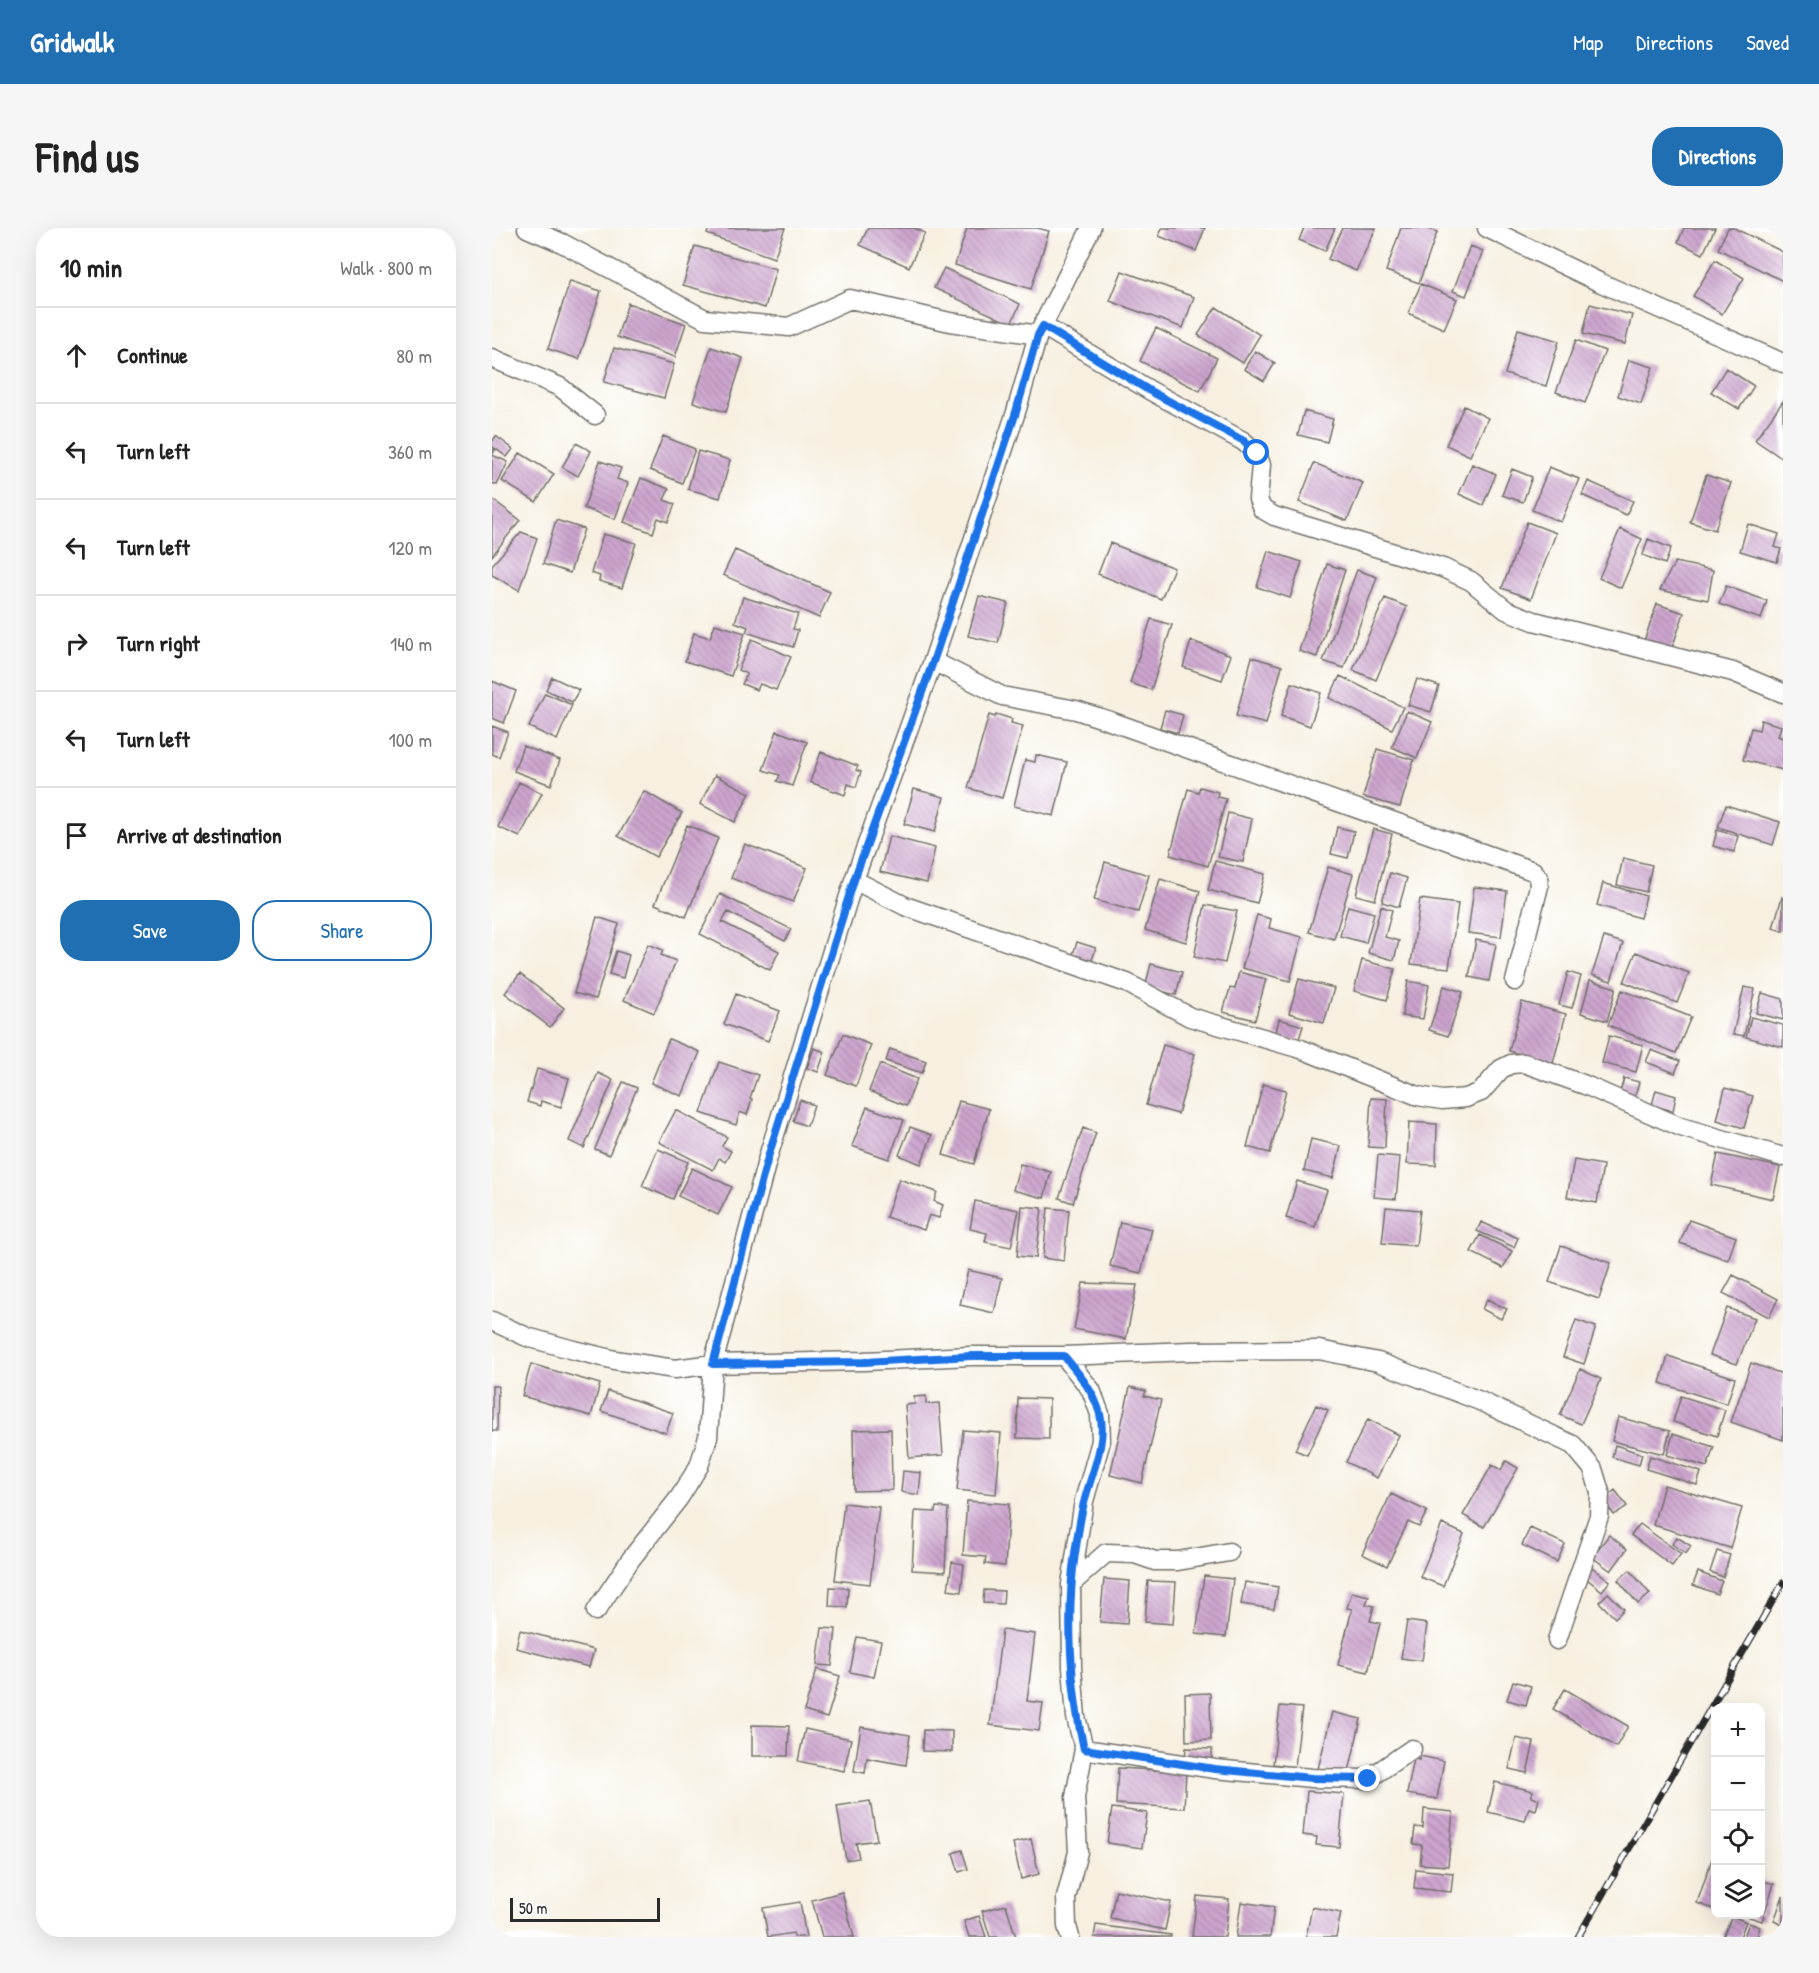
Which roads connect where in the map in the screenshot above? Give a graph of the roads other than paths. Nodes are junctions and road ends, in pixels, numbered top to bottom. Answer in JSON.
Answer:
{"nodes":[{"id":1,"x":527,"y":228,"type":"edge"},
{"id":2,"x":1091,"y":228,"type":"edge"},
{"id":3,"x":1487,"y":228,"type":"edge"},
{"id":4,"x":1041,"y":330,"type":"junction"},
{"id":5,"x":492,"y":358,"type":"edge"},
{"id":6,"x":1783,"y":363,"type":"edge"},
{"id":7,"x":595,"y":415,"type":"dead end"},
{"id":8,"x":933,"y":662,"type":"junction"},
{"id":9,"x":1783,"y":693,"type":"edge"},
{"id":10,"x":854,"y":880,"type":"junction"},
{"id":11,"x":1515,"y":981,"type":"dead end"},
{"id":12,"x":1783,"y":1157,"type":"edge"},
{"id":13,"x":492,"y":1321,"type":"edge"},
{"id":14,"x":1064,"y":1356,"type":"junction"},
{"id":15,"x":713,"y":1364,"type":"junction"},
{"id":16,"x":1229,"y":1552,"type":"dead end"},
{"id":17,"x":1071,"y":1584,"type":"junction"},
{"id":18,"x":596,"y":1611,"type":"dead end"},
{"id":19,"x":1557,"y":1640,"type":"dead end"},
{"id":20,"x":1084,"y":1749,"type":"junction"},
{"id":21,"x":1412,"y":1749,"type":"dead end"},
{"id":22,"x":1070,"y":1937,"type":"edge"}],
"edges":[{"from":1,"to":4,"type":"street"},
{"from":2,"to":4,"type":"street"},
{"from":3,"to":6,"type":"street"},
{"from":4,"to":8,"type":"street"},
{"from":4,"to":9,"type":"street"},
{"from":5,"to":7,"type":"street"},
{"from":8,"to":10,"type":"street"},
{"from":8,"to":11,"type":"street"},
{"from":10,"to":12,"type":"street"},
{"from":10,"to":15,"type":"street"},
{"from":13,"to":15,"type":"street"},
{"from":14,"to":15,"type":"street"},
{"from":14,"to":17,"type":"street"},
{"from":14,"to":19,"type":"street"},
{"from":15,"to":18,"type":"street"},
{"from":16,"to":17,"type":"street"},
{"from":17,"to":20,"type":"street"},
{"from":20,"to":21,"type":"street"},
{"from":20,"to":22,"type":"street"}]}
